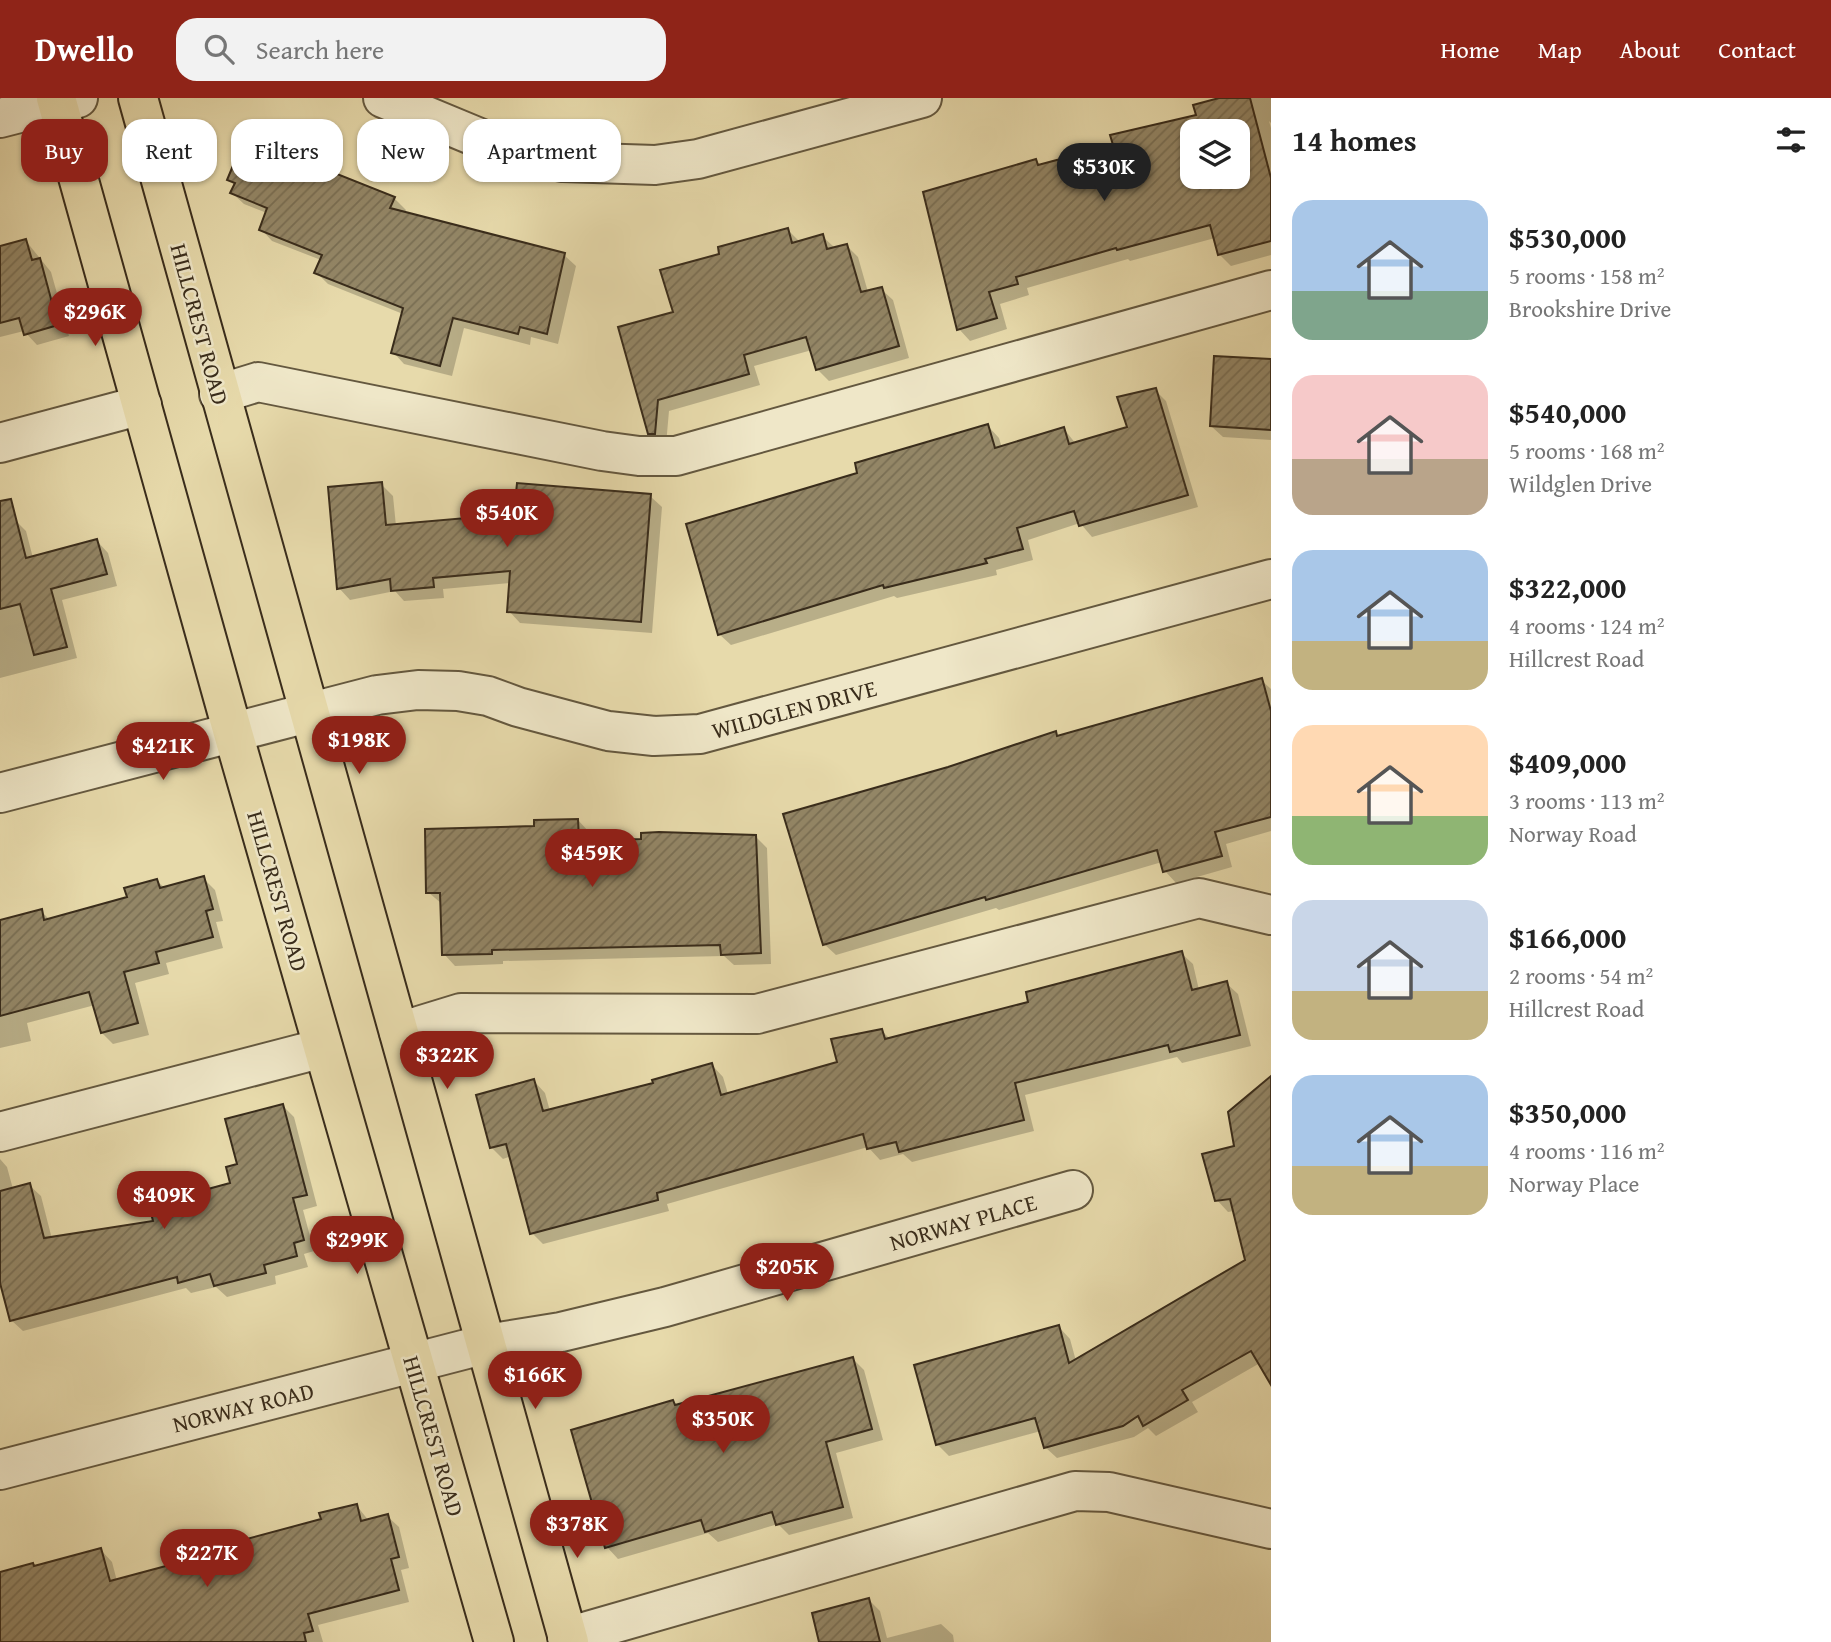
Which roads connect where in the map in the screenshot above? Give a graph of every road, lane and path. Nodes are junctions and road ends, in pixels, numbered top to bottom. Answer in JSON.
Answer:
{"nodes":[{"id":1,"x":138,"y":98,"type":"edge"},
{"id":2,"x":383,"y":98,"type":"edge"},
{"id":3,"x":922,"y":98,"type":"edge"},
{"id":4,"x":64,"y":100,"type":"edge"},
{"id":5,"x":0,"y":118,"type":"edge"},
{"id":6,"x":1271,"y":290,"type":"edge"},
{"id":7,"x":219,"y":394,"type":"junction"},
{"id":8,"x":142,"y":405,"type":"junction"},
{"id":9,"x":0,"y":443,"type":"edge"},
{"id":10,"x":1271,"y":579,"type":"edge"},
{"id":11,"x":311,"y":712,"type":"junction"},
{"id":12,"x":233,"y":733,"type":"junction"},
{"id":13,"x":0,"y":793,"type":"edge"},
{"id":14,"x":1271,"y":915,"type":"edge"},
{"id":15,"x":399,"y":1032,"type":"junction"},
{"id":16,"x":323,"y":1048,"type":"junction"},
{"id":17,"x":0,"y":1132,"type":"edge"},
{"id":18,"x":1073,"y":1190,"type":"dead end"},
{"id":19,"x":486,"y":1344,"type":"junction"},
{"id":20,"x":412,"y":1363,"type":"junction"},
{"id":21,"x":0,"y":1470,"type":"edge"},
{"id":22,"x":1271,"y":1529,"type":"edge"},
{"id":23,"x":568,"y":1640,"type":"edge"},
{"id":24,"x":494,"y":1642,"type":"edge"}],
"edges":[{"from":1,"to":7,"type":"main road","name":"HILLCREST ROAD"},
{"from":2,"to":3,"type":"street"},
{"from":4,"to":5,"type":"street"},
{"from":4,"to":8,"type":"main road","name":"HILLCREST ROAD"},
{"from":6,"to":7,"type":"street"},
{"from":7,"to":11,"type":"main road","name":"HILLCREST ROAD"},
{"from":8,"to":9,"type":"street"},
{"from":8,"to":12,"type":"main road","name":"HILLCREST ROAD"},
{"from":10,"to":11,"type":"street","name":"WILDGLEN DRIVE"},
{"from":11,"to":12,"type":"street","name":"WILDGLEN DRIVE"},
{"from":11,"to":15,"type":"main road","name":"HILLCREST ROAD"},
{"from":12,"to":13,"type":"street","name":"WILDGLEN DRIVE"},
{"from":12,"to":16,"type":"main road","name":"HILLCREST ROAD"},
{"from":14,"to":15,"type":"street"},
{"from":15,"to":19,"type":"main road","name":"HILLCREST ROAD"},
{"from":16,"to":17,"type":"street"},
{"from":16,"to":20,"type":"main road","name":"HILLCREST ROAD"},
{"from":18,"to":19,"type":"street","name":"NORWAY PLACE"},
{"from":19,"to":20,"type":"street","name":"NORWAY ROAD"},
{"from":19,"to":23,"type":"main road","name":"HILLCREST ROAD"},
{"from":20,"to":21,"type":"street","name":"NORWAY ROAD"},
{"from":20,"to":24,"type":"main road","name":"HILLCREST ROAD"},
{"from":22,"to":23,"type":"street"}]}
